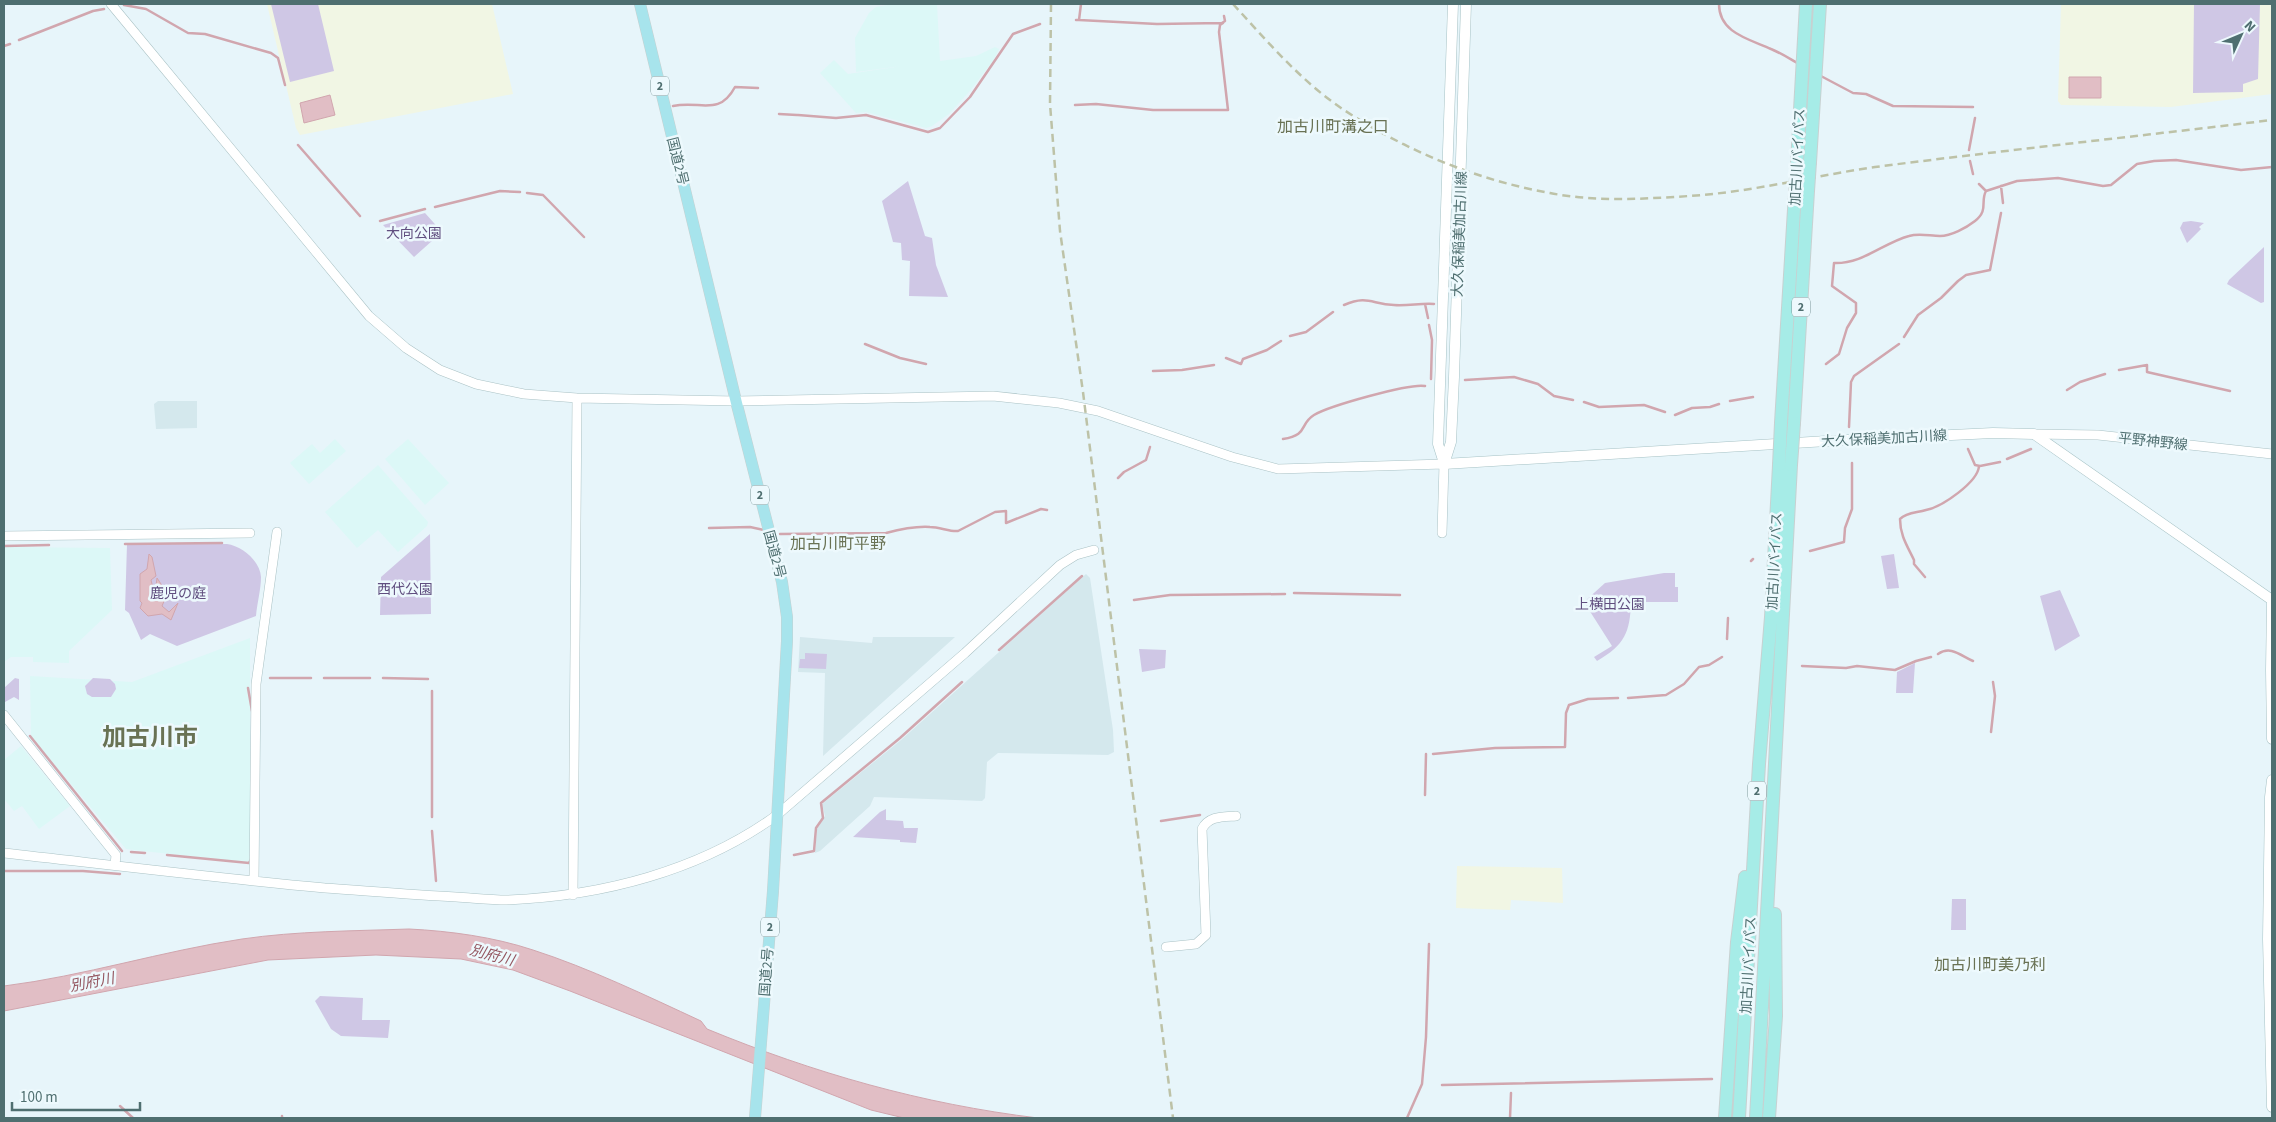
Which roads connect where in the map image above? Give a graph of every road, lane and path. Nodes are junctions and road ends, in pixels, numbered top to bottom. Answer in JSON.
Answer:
{"nodes":[{"id":1,"x":111,"y":4,"type":"edge"},
{"id":2,"x":640,"y":4,"type":"edge"},
{"id":3,"x":1453,"y":4,"type":"edge"},
{"id":4,"x":1466,"y":4,"type":"edge"},
{"id":5,"x":1806,"y":4,"type":"edge"},
{"id":6,"x":1820,"y":4,"type":"edge"},
{"id":7,"x":577,"y":398,"type":"junction"},
{"id":8,"x":736,"y":401,"type":"junction"},
{"id":9,"x":1787,"y":423,"type":"junction"},
{"id":10,"x":2034,"y":434,"type":"junction"},
{"id":11,"x":2272,"y":454,"type":"edge"},
{"id":12,"x":1444,"y":464,"type":"junction"},
{"id":13,"x":1785,"y":465,"type":"junction"},
{"id":14,"x":277,"y":532,"type":"dead end"},
{"id":15,"x":250,"y":533,"type":"dead end"},
{"id":16,"x":1442,"y":533,"type":"dead end"},
{"id":17,"x":4,"y":536,"type":"edge"},
{"id":18,"x":1094,"y":550,"type":"dead end"},
{"id":19,"x":2272,"y":601,"type":"edge"},
{"id":20,"x":4,"y":715,"type":"edge"},
{"id":21,"x":2272,"y":739,"type":"edge"},
{"id":22,"x":1759,"y":764,"type":"junction"},
{"id":23,"x":2272,"y":780,"type":"edge"},
{"id":24,"x":1774,"y":798,"type":"junction"},
{"id":25,"x":777,"y":815,"type":"junction"},
{"id":26,"x":1236,"y":816,"type":"dead end"},
{"id":27,"x":4,"y":853,"type":"edge"},
{"id":28,"x":114,"y":865,"type":"junction"},
{"id":29,"x":254,"y":882,"type":"junction"},
{"id":30,"x":573,"y":895,"type":"junction"},
{"id":31,"x":1166,"y":947,"type":"dead end"},
{"id":32,"x":2272,"y":1107,"type":"edge"},
{"id":33,"x":1770,"y":1116,"type":"edge"},
{"id":34,"x":756,"y":1118,"type":"edge"},
{"id":35,"x":1724,"y":1118,"type":"edge"},
{"id":36,"x":1739,"y":1118,"type":"edge"},
{"id":37,"x":1756,"y":1118,"type":"edge"}],
"edges":[{"from":1,"to":7,"type":"street"},
{"from":2,"to":8,"type":"highway","name":"国道2号","number":"2"},
{"from":3,"to":12,"type":"main road","name":"大久保稲美加古川線"},
{"from":4,"to":12,"type":"main road","name":"大久保稲美加古川線"},
{"from":5,"to":9,"type":"highway","name":"加古川バイパス","number":"2","bridge":true},
{"from":6,"to":9,"type":"highway","name":"加古川バイパス","number":"2","bridge":true},
{"from":7,"to":8,"type":"street"},
{"from":7,"to":30,"type":"street"},
{"from":8,"to":12,"type":"street"},
{"from":8,"to":25,"type":"highway","name":"国道2号","number":"2"},
{"from":9,"to":13,"type":"highway","name":"加古川バイパス","number":"2","bridge":true},
{"from":10,"to":11,"type":"street","name":"平野神野線"},
{"from":10,"to":12,"type":"main road","name":"大久保稲美加古川線"},
{"from":10,"to":19,"type":"main road"},
{"from":12,"to":16,"type":"street"},
{"from":13,"to":22,"type":"highway","name":"加古川バイパス","number":"2"},
{"from":13,"to":24,"type":"highway","name":"加古川バイパス","number":"2"},
{"from":14,"to":29,"type":"street"},
{"from":15,"to":17,"type":"street"},
{"from":18,"to":25,"type":"street"},
{"from":19,"to":21,"type":"main road"},
{"from":20,"to":28,"type":"street"},
{"from":22,"to":35,"type":"highway"},
{"from":22,"to":36,"type":"highway","name":"加古川バイパス","number":"2"},
{"from":23,"to":32,"type":"main road"},
{"from":24,"to":33,"type":"highway"},
{"from":24,"to":37,"type":"highway","name":"加古川バイパス","number":"2"},
{"from":25,"to":30,"type":"street"},
{"from":25,"to":34,"type":"highway","name":"国道2号","number":"2"},
{"from":26,"to":31,"type":"street"},
{"from":27,"to":28,"type":"street"},
{"from":28,"to":29,"type":"street"},
{"from":29,"to":30,"type":"street"}]}
